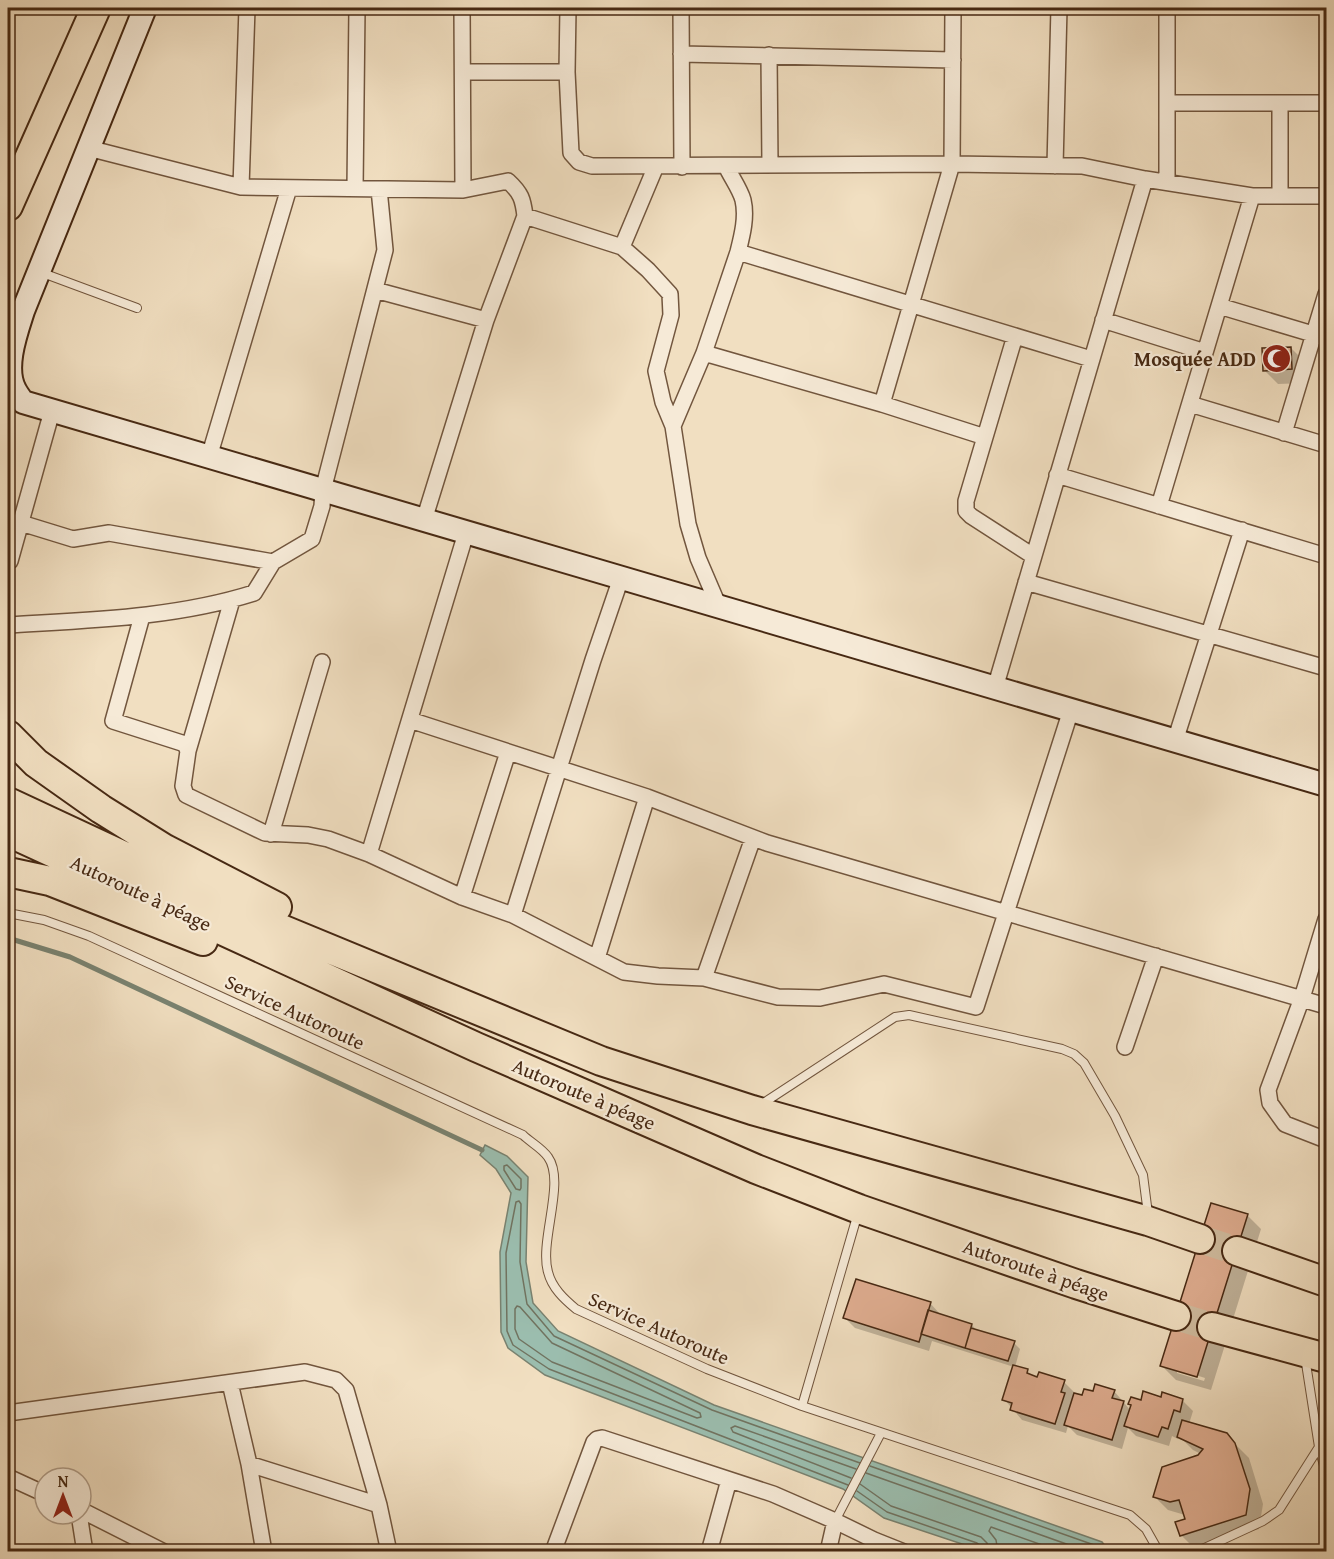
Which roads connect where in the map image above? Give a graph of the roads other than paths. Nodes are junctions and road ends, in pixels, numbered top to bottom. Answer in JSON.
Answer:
{"nodes":[{"id":1,"x":96,"y":8,"type":"edge"},
{"id":2,"x":146,"y":8,"type":"edge"},
{"id":3,"x":247,"y":8,"type":"edge"},
{"id":4,"x":357,"y":8,"type":"edge"},
{"id":5,"x":462,"y":8,"type":"edge"},
{"id":6,"x":568,"y":8,"type":"edge"},
{"id":7,"x":681,"y":8,"type":"edge"},
{"id":8,"x":953,"y":8,"type":"edge"},
{"id":9,"x":1059,"y":8,"type":"edge"},
{"id":10,"x":1167,"y":8,"type":"edge"},
{"id":11,"x":681,"y":54,"type":"junction"},
{"id":12,"x":769,"y":55,"type":"junction"},
{"id":13,"x":953,"y":60,"type":"junction"},
{"id":14,"x":463,"y":72,"type":"junction"},
{"id":15,"x":567,"y":72,"type":"junction"},
{"id":16,"x":1167,"y":103,"type":"junction"},
{"id":17,"x":1280,"y":103,"type":"junction"},
{"id":18,"x":1326,"y":103,"type":"edge"},
{"id":19,"x":88,"y":148,"type":"junction"},
{"id":20,"x":952,"y":164,"type":"junction"},
{"id":21,"x":770,"y":165,"type":"junction"},
{"id":22,"x":656,"y":166,"type":"junction"},
{"id":23,"x":726,"y":166,"type":"junction"},
{"id":24,"x":1055,"y":166,"type":"junction"},
{"id":25,"x":682,"y":167,"type":"junction"},
{"id":26,"x":1145,"y":179,"type":"junction"},
{"id":27,"x":1167,"y":182,"type":"junction"},
{"id":28,"x":241,"y":188,"type":"junction"},
{"id":29,"x":289,"y":188,"type":"junction"},
{"id":30,"x":355,"y":189,"type":"junction"},
{"id":31,"x":379,"y":189,"type":"junction"},
{"id":32,"x":463,"y":190,"type":"junction"},
{"id":33,"x":1252,"y":196,"type":"junction"},
{"id":34,"x":1280,"y":196,"type":"junction"},
{"id":35,"x":1326,"y":196,"type":"edge"},
{"id":36,"x":8,"y":206,"type":"edge"},
{"id":37,"x":525,"y":216,"type":"junction"},
{"id":38,"x":622,"y":248,"type":"junction"},
{"id":39,"x":738,"y":252,"type":"junction"},
{"id":40,"x":39,"y":271,"type":"junction"},
{"id":41,"x":375,"y":290,"type":"junction"},
{"id":42,"x":1326,"y":294,"type":"edge"},
{"id":43,"x":911,"y":304,"type":"junction"},
{"id":44,"x":1219,"y":306,"type":"junction"},
{"id":45,"x":137,"y":308,"type":"dead end"},
{"id":46,"x":486,"y":320,"type":"junction"},
{"id":47,"x":1103,"y":320,"type":"junction"},
{"id":48,"x":1015,"y":336,"type":"junction"},
{"id":49,"x":1320,"y":336,"type":"edge"},
{"id":50,"x":1205,"y":352,"type":"junction"},
{"id":51,"x":704,"y":353,"type":"junction"},
{"id":52,"x":1092,"y":359,"type":"junction"},
{"id":53,"x":882,"y":404,"type":"junction"},
{"id":54,"x":1190,"y":404,"type":"junction"},
{"id":55,"x":52,"y":411,"type":"junction"},
{"id":56,"x":674,"y":426,"type":"junction"},
{"id":57,"x":1284,"y":433,"type":"junction"},
{"id":58,"x":985,"y":437,"type":"junction"},
{"id":59,"x":1326,"y":445,"type":"edge"},
{"id":60,"x":209,"y":457,"type":"junction"},
{"id":61,"x":1058,"y":475,"type":"junction"},
{"id":62,"x":323,"y":490,"type":"junction"},
{"id":63,"x":1159,"y":506,"type":"junction"},
{"id":64,"x":424,"y":520,"type":"junction"},
{"id":65,"x":21,"y":523,"type":"junction"},
{"id":66,"x":1242,"y":530,"type":"junction"},
{"id":67,"x":466,"y":532,"type":"junction"},
{"id":68,"x":1033,"y":556,"type":"junction"},
{"id":69,"x":1326,"y":556,"type":"edge"},
{"id":70,"x":10,"y":561,"type":"dead end"},
{"id":71,"x":273,"y":562,"type":"junction"},
{"id":72,"x":621,"y":578,"type":"junction"},
{"id":73,"x":1026,"y":582,"type":"junction"},
{"id":74,"x":232,"y":600,"type":"junction"},
{"id":75,"x":719,"y":607,"type":"junction"},
{"id":76,"x":142,"y":616,"type":"junction"},
{"id":77,"x":8,"y":626,"type":"edge"},
{"id":78,"x":1209,"y":634,"type":"junction"},
{"id":79,"x":322,"y":662,"type":"dead end"},
{"id":80,"x":1326,"y":668,"type":"edge"},
{"id":81,"x":995,"y":688,"type":"junction"},
{"id":82,"x":1071,"y":710,"type":"junction"},
{"id":83,"x":410,"y":720,"type":"junction"},
{"id":84,"x":8,"y":735,"type":"edge"},
{"id":85,"x":1175,"y":741,"type":"junction"},
{"id":86,"x":188,"y":751,"type":"junction"},
{"id":87,"x":508,"y":752,"type":"junction"},
{"id":88,"x":559,"y":769,"type":"junction"},
{"id":89,"x":1326,"y":785,"type":"edge"},
{"id":90,"x":647,"y":797,"type":"junction"},
{"id":91,"x":8,"y":802,"type":"edge"},
{"id":92,"x":8,"y":832,"type":"edge"},
{"id":93,"x":271,"y":834,"type":"junction"},
{"id":94,"x":753,"y":838,"type":"junction"},
{"id":95,"x":369,"y":854,"type":"junction"},
{"id":96,"x":8,"y":872,"type":"edge"},
{"id":97,"x":462,"y":897,"type":"junction"},
{"id":98,"x":1006,"y":912,"type":"junction"},
{"id":99,"x":8,"y":913,"type":"edge"},
{"id":100,"x":513,"y":915,"type":"junction"},
{"id":101,"x":1326,"y":919,"type":"edge"},
{"id":102,"x":1156,"y":956,"type":"junction"},
{"id":103,"x":597,"y":958,"type":"junction"},
{"id":104,"x":704,"y":978,"type":"junction"},
{"id":105,"x":1302,"y":998,"type":"junction"},
{"id":106,"x":463,"y":1003,"type":"junction"},
{"id":107,"x":1326,"y":1005,"type":"edge"},
{"id":108,"x":476,"y":1047,"type":"junction"},
{"id":109,"x":1125,"y":1047,"type":"dead end"},
{"id":110,"x":752,"y":1110,"type":"junction"},
{"id":111,"x":1326,"y":1140,"type":"edge"},
{"id":112,"x":859,"y":1209,"type":"junction"},
{"id":113,"x":1148,"y":1221,"type":"junction"},
{"id":114,"x":1200,"y":1239,"type":"tunnel mouth"},
{"id":115,"x":1236,"y":1251,"type":"tunnel mouth"},
{"id":116,"x":1326,"y":1282,"type":"edge"},
{"id":117,"x":1176,"y":1316,"type":"tunnel mouth"},
{"id":118,"x":1212,"y":1328,"type":"tunnel mouth"},
{"id":119,"x":1315,"y":1355,"type":"edge"},
{"id":120,"x":230,"y":1383,"type":"junction"},
{"id":121,"x":802,"y":1406,"type":"junction"},
{"id":122,"x":8,"y":1413,"type":"edge"},
{"id":123,"x":881,"y":1433,"type":"junction"},
{"id":124,"x":1319,"y":1447,"type":"junction"},
{"id":125,"x":249,"y":1464,"type":"junction"},
{"id":126,"x":1326,"y":1473,"type":"edge"},
{"id":127,"x":8,"y":1477,"type":"edge"},
{"id":128,"x":729,"y":1480,"type":"junction"},
{"id":129,"x":33,"y":1488,"type":"edge"},
{"id":130,"x":379,"y":1505,"type":"junction"},
{"id":131,"x":93,"y":1516,"type":"edge"},
{"id":132,"x":836,"y":1521,"type":"junction"},
{"id":133,"x":81,"y":1526,"type":"edge"},
{"id":134,"x":85,"y":1551,"type":"edge"},
{"id":135,"x":164,"y":1551,"type":"edge"},
{"id":136,"x":264,"y":1551,"type":"edge"},
{"id":137,"x":389,"y":1551,"type":"edge"},
{"id":138,"x":553,"y":1551,"type":"edge"},
{"id":139,"x":709,"y":1551,"type":"edge"},
{"id":140,"x":828,"y":1551,"type":"edge"},
{"id":141,"x":904,"y":1551,"type":"edge"},
{"id":142,"x":1159,"y":1551,"type":"edge"},
{"id":143,"x":1196,"y":1551,"type":"edge"}],
"edges":[{"from":1,"to":36,"type":"highway"},
{"from":2,"to":19,"type":"street"},
{"from":3,"to":28,"type":"street"},
{"from":4,"to":30,"type":"street"},
{"from":5,"to":14,"type":"street"},
{"from":6,"to":15,"type":"street"},
{"from":7,"to":11,"type":"street"},
{"from":8,"to":13,"type":"street"},
{"from":9,"to":24,"type":"street"},
{"from":10,"to":16,"type":"street"},
{"from":11,"to":12,"type":"street"},
{"from":11,"to":25,"type":"street"},
{"from":12,"to":13,"type":"street"},
{"from":12,"to":21,"type":"street"},
{"from":13,"to":20,"type":"street"},
{"from":14,"to":15,"type":"street"},
{"from":14,"to":32,"type":"street"},
{"from":15,"to":22,"type":"street"},
{"from":16,"to":17,"type":"street"},
{"from":16,"to":27,"type":"street"},
{"from":17,"to":18,"type":"street"},
{"from":17,"to":34,"type":"street"},
{"from":19,"to":28,"type":"street"},
{"from":19,"to":40,"type":"street"},
{"from":20,"to":21,"type":"street"},
{"from":20,"to":24,"type":"street"},
{"from":20,"to":43,"type":"street"},
{"from":21,"to":23,"type":"street"},
{"from":22,"to":25,"type":"street"},
{"from":22,"to":38,"type":"street"},
{"from":23,"to":25,"type":"street"},
{"from":23,"to":39,"type":"street"},
{"from":24,"to":26,"type":"street"},
{"from":26,"to":27,"type":"street"},
{"from":26,"to":47,"type":"street"},
{"from":27,"to":33,"type":"street"},
{"from":28,"to":29,"type":"street"},
{"from":29,"to":30,"type":"street"},
{"from":29,"to":60,"type":"street"},
{"from":30,"to":31,"type":"street"},
{"from":31,"to":32,"type":"street"},
{"from":31,"to":41,"type":"street"},
{"from":32,"to":37,"type":"street"},
{"from":33,"to":34,"type":"street"},
{"from":33,"to":44,"type":"street"},
{"from":34,"to":35,"type":"street"},
{"from":37,"to":38,"type":"street"},
{"from":37,"to":46,"type":"street"},
{"from":38,"to":56,"type":"street"},
{"from":39,"to":43,"type":"street"},
{"from":39,"to":51,"type":"street"},
{"from":40,"to":45,"type":"lane"},
{"from":40,"to":55,"type":"street"},
{"from":41,"to":46,"type":"street"},
{"from":41,"to":62,"type":"street"},
{"from":42,"to":49,"type":"street"},
{"from":43,"to":48,"type":"street"},
{"from":43,"to":53,"type":"street"},
{"from":44,"to":49,"type":"street"},
{"from":44,"to":50,"type":"street"},
{"from":46,"to":64,"type":"street"},
{"from":47,"to":50,"type":"street"},
{"from":47,"to":52,"type":"street"},
{"from":48,"to":52,"type":"street"},
{"from":48,"to":58,"type":"street"},
{"from":49,"to":57,"type":"street"},
{"from":50,"to":54,"type":"street"},
{"from":51,"to":53,"type":"street"},
{"from":51,"to":56,"type":"street"},
{"from":52,"to":61,"type":"street"},
{"from":53,"to":58,"type":"street"},
{"from":54,"to":57,"type":"street"},
{"from":54,"to":63,"type":"street"},
{"from":55,"to":60,"type":"street"},
{"from":55,"to":65,"type":"street"},
{"from":56,"to":75,"type":"street"},
{"from":57,"to":59,"type":"street"},
{"from":58,"to":68,"type":"street"},
{"from":60,"to":62,"type":"street"},
{"from":61,"to":63,"type":"street"},
{"from":61,"to":68,"type":"street"},
{"from":62,"to":64,"type":"street"},
{"from":62,"to":71,"type":"street"},
{"from":63,"to":66,"type":"street"},
{"from":64,"to":67,"type":"street"},
{"from":65,"to":70,"type":"street"},
{"from":65,"to":71,"type":"street"},
{"from":66,"to":69,"type":"street"},
{"from":66,"to":78,"type":"street"},
{"from":67,"to":72,"type":"street"},
{"from":67,"to":83,"type":"street"},
{"from":68,"to":73,"type":"street"},
{"from":71,"to":74,"type":"street"},
{"from":72,"to":75,"type":"street"},
{"from":72,"to":88,"type":"street"},
{"from":73,"to":78,"type":"street"},
{"from":73,"to":81,"type":"street"},
{"from":74,"to":76,"type":"street"},
{"from":74,"to":86,"type":"street"},
{"from":75,"to":81,"type":"street"},
{"from":76,"to":77,"type":"street"},
{"from":76,"to":86,"type":"street"},
{"from":78,"to":80,"type":"street"},
{"from":78,"to":85,"type":"street"},
{"from":79,"to":93,"type":"street"},
{"from":81,"to":82,"type":"street"},
{"from":82,"to":85,"type":"street"},
{"from":82,"to":98,"type":"street"},
{"from":83,"to":87,"type":"street"},
{"from":83,"to":95,"type":"street"},
{"from":84,"to":106,"type":"highway"},
{"from":85,"to":89,"type":"street"},
{"from":86,"to":93,"type":"street"},
{"from":87,"to":88,"type":"street"},
{"from":87,"to":97,"type":"street"},
{"from":88,"to":90,"type":"street"},
{"from":88,"to":100,"type":"street"},
{"from":90,"to":94,"type":"street"},
{"from":90,"to":103,"type":"street"},
{"from":91,"to":106,"type":"highway"},
{"from":92,"to":108,"type":"highway","name":"Autoroute à péage"},
{"from":93,"to":95,"type":"street"},
{"from":94,"to":98,"type":"street"},
{"from":94,"to":104,"type":"street"},
{"from":95,"to":97,"type":"street"},
{"from":96,"to":108,"type":"highway"},
{"from":97,"to":100,"type":"street"},
{"from":98,"to":102,"type":"street"},
{"from":98,"to":104,"type":"street"},
{"from":99,"to":121,"type":"lane","name":"Service Autoroute"},
{"from":100,"to":103,"type":"street"},
{"from":101,"to":105,"type":"street"},
{"from":102,"to":105,"type":"street"},
{"from":102,"to":109,"type":"street"},
{"from":103,"to":104,"type":"street"},
{"from":105,"to":107,"type":"street"},
{"from":105,"to":111,"type":"street"},
{"from":106,"to":110,"type":"highway"},
{"from":108,"to":112,"type":"highway","name":"Autoroute à péage"},
{"from":110,"to":113,"type":"highway"},
{"from":110,"to":113,"type":"lane"},
{"from":112,"to":117,"type":"highway","name":"Autoroute à péage"},
{"from":112,"to":121,"type":"lane"},
{"from":113,"to":114,"type":"highway"},
{"from":115,"to":116,"type":"highway"},
{"from":118,"to":119,"type":"highway"},
{"from":119,"to":124,"type":"lane"},
{"from":120,"to":122,"type":"street"},
{"from":120,"to":125,"type":"street"},
{"from":120,"to":130,"type":"street"},
{"from":121,"to":123,"type":"lane","name":"Service Autoroute"},
{"from":123,"to":132,"type":"lane"},
{"from":123,"to":142,"type":"lane","name":"Service Autoroute"},
{"from":124,"to":126,"type":"lane"},
{"from":124,"to":143,"type":"lane"},
{"from":125,"to":130,"type":"street"},
{"from":125,"to":136,"type":"street"},
{"from":127,"to":129,"type":"street"},
{"from":128,"to":132,"type":"street"},
{"from":128,"to":138,"type":"street"},
{"from":128,"to":139,"type":"street"},
{"from":130,"to":137,"type":"street"},
{"from":131,"to":135,"type":"street"},
{"from":132,"to":140,"type":"street"},
{"from":132,"to":141,"type":"street"},
{"from":133,"to":134,"type":"street"}]}
